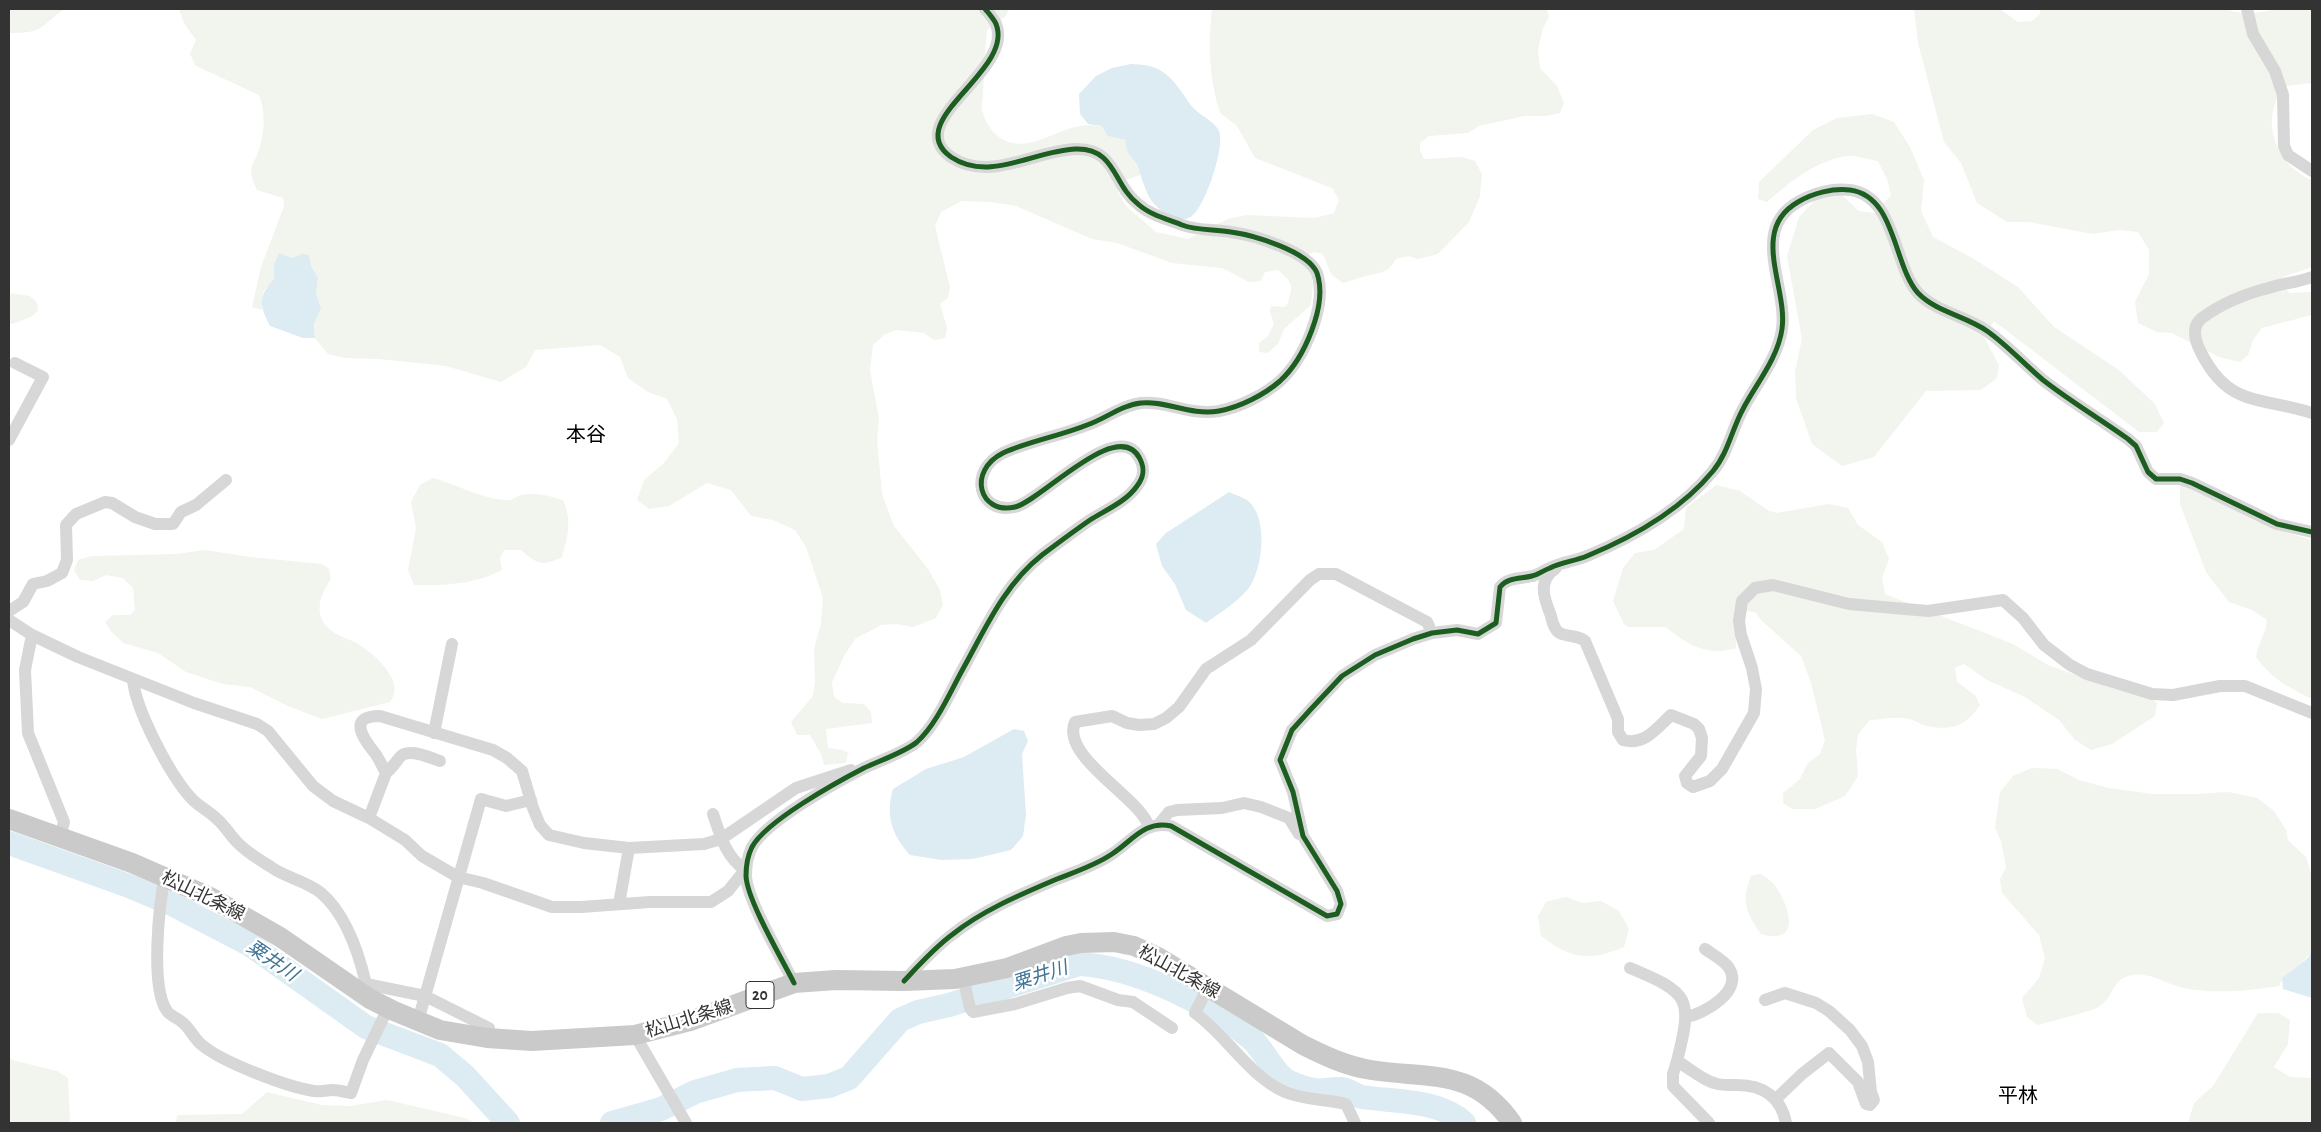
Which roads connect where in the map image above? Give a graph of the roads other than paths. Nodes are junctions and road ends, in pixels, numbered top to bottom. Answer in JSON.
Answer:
{"nodes":[{"id":1,"x":985,"y":9,"type":"edge"},
{"id":2,"x":2247,"y":9,"type":"edge"},
{"id":3,"x":2312,"y":172,"type":"edge"},
{"id":4,"x":2312,"y":277,"type":"edge"},
{"id":5,"x":15,"y":363,"type":"dead end"},
{"id":6,"x":2312,"y":413,"type":"edge"},
{"id":7,"x":9,"y":440,"type":"edge"},
{"id":8,"x":226,"y":480,"type":"dead end"},
{"id":9,"x":2312,"y":532,"type":"edge"},
{"id":10,"x":1564,"y":563,"type":"junction"},
{"id":11,"x":9,"y":611,"type":"edge"},
{"id":12,"x":9,"y":620,"type":"edge"},
{"id":13,"x":1429,"y":626,"type":"junction"},
{"id":14,"x":1478,"y":634,"type":"junction"},
{"id":15,"x":32,"y":635,"type":"junction"},
{"id":16,"x":452,"y":644,"type":"dead end"},
{"id":17,"x":1394,"y":646,"type":"junction"},
{"id":18,"x":133,"y":679,"type":"junction"},
{"id":19,"x":2312,"y":713,"type":"edge"},
{"id":20,"x":434,"y":732,"type":"junction"},
{"id":21,"x":440,"y":761,"type":"dead end"},
{"id":22,"x":861,"y":770,"type":"junction"},
{"id":23,"x":386,"y":773,"type":"junction"},
{"id":24,"x":796,"y":788,"type":"junction"},
{"id":25,"x":531,"y":800,"type":"junction"},
{"id":26,"x":806,"y":802,"type":"junction"},
{"id":27,"x":713,"y":814,"type":"dead end"},
{"id":28,"x":369,"y":818,"type":"junction"},
{"id":29,"x":9,"y":819,"type":"edge"},
{"id":30,"x":1154,"y":825,"type":"junction"},
{"id":31,"x":60,"y":836,"type":"junction"},
{"id":32,"x":1303,"y":836,"type":"junction"},
{"id":33,"x":721,"y":839,"type":"junction"},
{"id":34,"x":629,"y":848,"type":"junction"},
{"id":35,"x":745,"y":870,"type":"junction"},
{"id":36,"x":458,"y":877,"type":"junction"},
{"id":37,"x":164,"y":882,"type":"junction"},
{"id":38,"x":619,"y":904,"type":"junction"},
{"id":39,"x":1705,"y":949,"type":"dead end"},
{"id":40,"x":1630,"y":968,"type":"dead end"},
{"id":41,"x":904,"y":981,"type":"junction"},
{"id":42,"x":794,"y":983,"type":"junction"},
{"id":43,"x":965,"y":984,"type":"junction"},
{"id":44,"x":363,"y":989,"type":"junction"},
{"id":45,"x":1205,"y":993,"type":"junction"},
{"id":46,"x":425,"y":996,"type":"junction"},
{"id":47,"x":1765,"y":1000,"type":"dead end"},
{"id":48,"x":385,"y":1012,"type":"junction"},
{"id":49,"x":1686,"y":1017,"type":"junction"},
{"id":50,"x":418,"y":1021,"type":"junction"},
{"id":51,"x":1172,"y":1028,"type":"dead end"},
{"id":52,"x":635,"y":1035,"type":"junction"},
{"id":53,"x":487,"y":1038,"type":"junction"},
{"id":54,"x":1678,"y":1061,"type":"junction"},
{"id":55,"x":1776,"y":1099,"type":"junction"},
{"id":56,"x":684,"y":1119,"type":"edge"},
{"id":57,"x":1355,"y":1123,"type":"edge"},
{"id":58,"x":1512,"y":1123,"type":"edge"},
{"id":59,"x":1709,"y":1123,"type":"edge"},
{"id":60,"x":1786,"y":1123,"type":"edge"}],
"edges":[{"from":1,"to":22,"type":"street"},
{"from":2,"to":3,"type":"street"},
{"from":4,"to":6,"type":"street"},
{"from":5,"to":7,"type":"street"},
{"from":8,"to":11,"type":"street"},
{"from":9,"to":10,"type":"street"},
{"from":10,"to":14,"type":"street"},
{"from":10,"to":19,"type":"street"},
{"from":12,"to":15,"type":"street"},
{"from":13,"to":14,"type":"street"},
{"from":13,"to":17,"type":"street"},
{"from":13,"to":30,"type":"street"},
{"from":14,"to":17,"type":"street"},
{"from":15,"to":18,"type":"street"},
{"from":15,"to":31,"type":"street"},
{"from":16,"to":20,"type":"street"},
{"from":17,"to":32,"type":"street"},
{"from":18,"to":28,"type":"street"},
{"from":18,"to":44,"type":"street"},
{"from":20,"to":23,"type":"street"},
{"from":20,"to":25,"type":"street"},
{"from":21,"to":23,"type":"street"},
{"from":22,"to":24,"type":"street"},
{"from":22,"to":26,"type":"street"},
{"from":23,"to":28,"type":"street"},
{"from":24,"to":26,"type":"street"},
{"from":24,"to":33,"type":"street"},
{"from":25,"to":34,"type":"street"},
{"from":25,"to":36,"type":"street"},
{"from":26,"to":35,"type":"street"},
{"from":27,"to":33,"type":"street"},
{"from":28,"to":36,"type":"street"},
{"from":29,"to":31,"type":"main road","name":"松山北条線","number":"20"},
{"from":30,"to":32,"type":"street"},
{"from":30,"to":32,"type":"street"},
{"from":30,"to":41,"type":"street"},
{"from":31,"to":37,"type":"main road","name":"松山北条線","number":"20"},
{"from":33,"to":34,"type":"street"},
{"from":33,"to":35,"type":"street"},
{"from":34,"to":38,"type":"street"},
{"from":35,"to":38,"type":"street"},
{"from":35,"to":42,"type":"street"},
{"from":36,"to":38,"type":"street"},
{"from":36,"to":46,"type":"street"},
{"from":37,"to":44,"type":"main road","name":"松山北条線","number":"20"},
{"from":37,"to":48,"type":"street"},
{"from":39,"to":49,"type":"street"},
{"from":40,"to":49,"type":"street"},
{"from":41,"to":42,"type":"main road","name":"松山北条線","number":"20"},
{"from":41,"to":43,"type":"main road","name":"松山北条線","number":"20"},
{"from":42,"to":52,"type":"main road","name":"松山北条線","number":"20"},
{"from":43,"to":45,"type":"main road","name":"松山北条線","number":"20"},
{"from":43,"to":51,"type":"street"},
{"from":44,"to":46,"type":"street"},
{"from":44,"to":48,"type":"main road","name":"松山北条線","number":"20"},
{"from":45,"to":57,"type":"street"},
{"from":45,"to":58,"type":"main road","name":"松山北条線","number":"20"},
{"from":46,"to":50,"type":"street"},
{"from":46,"to":53,"type":"street"},
{"from":47,"to":55,"type":"street"},
{"from":48,"to":50,"type":"main road","name":"松山北条線","number":"20"},
{"from":49,"to":54,"type":"street"},
{"from":50,"to":53,"type":"main road","name":"松山北条線","number":"20"},
{"from":52,"to":53,"type":"main road","name":"松山北条線","number":"20"},
{"from":52,"to":56,"type":"street"},
{"from":54,"to":55,"type":"street"},
{"from":54,"to":59,"type":"street"},
{"from":55,"to":60,"type":"street"}]}
